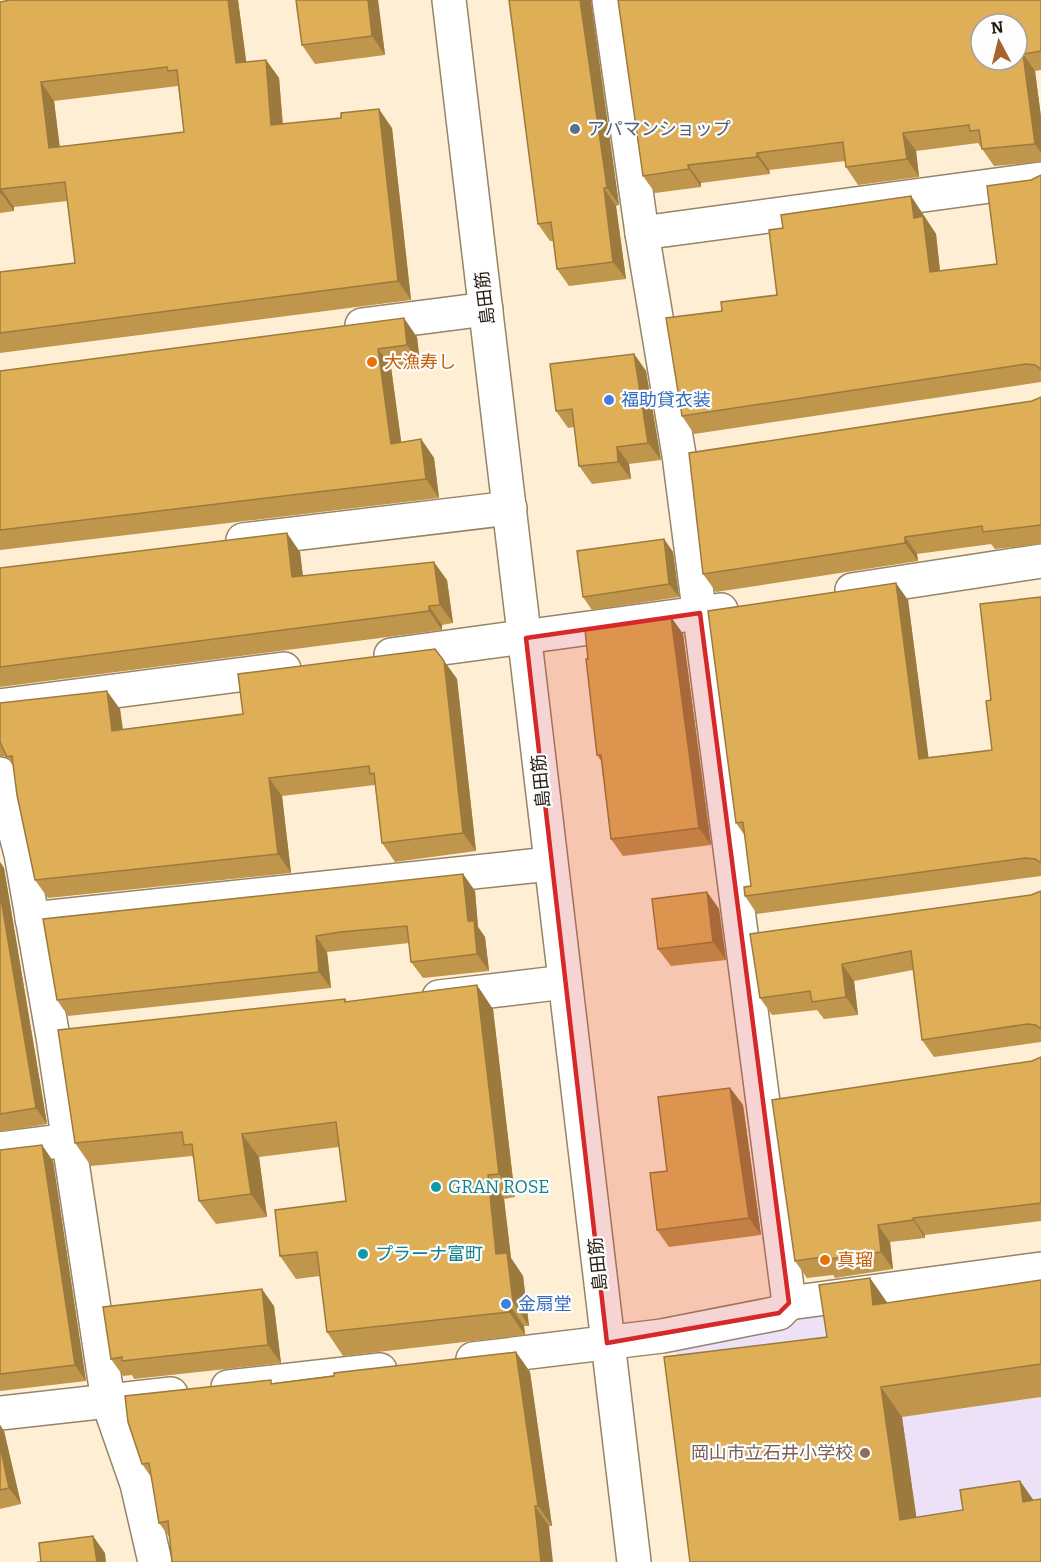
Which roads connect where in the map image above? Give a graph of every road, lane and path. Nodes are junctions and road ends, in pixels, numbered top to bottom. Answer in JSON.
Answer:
{"nodes":[{"id":1,"x":449,"y":0,"type":"edge"},
{"id":2,"x":609,"y":0,"type":"edge"},
{"id":3,"x":1041,"y":179,"type":"edge"},
{"id":4,"x":642,"y":233,"type":"junction"},
{"id":5,"x":486,"y":309,"type":"junction"},
{"id":6,"x":330,"y":330,"type":"edge"},
{"id":7,"x":714,"y":450,"type":"edge"},
{"id":8,"x":679,"y":455,"type":"junction"},
{"id":9,"x":510,"y":508,"type":"junction"},
{"id":10,"x":210,"y":544,"type":"edge"},
{"id":11,"x":1041,"y":561,"type":"edge"},
{"id":12,"x":827,"y":594,"type":"edge"},
{"id":13,"x":746,"y":606,"type":"edge"},
{"id":14,"x":700,"y":613,"type":"junction"},
{"id":15,"x":526,"y":638,"type":"junction"},
{"id":16,"x":366,"y":658,"type":"edge"},
{"id":17,"x":319,"y":664,"type":"edge"},
{"id":18,"x":0,"y":706,"type":"edge"},
{"id":19,"x":0,"y":774,"type":"edge"},
{"id":20,"x":10,"y":855,"type":"edge"},
{"id":21,"x":550,"y":864,"type":"junction"},
{"id":22,"x":32,"y":919,"type":"junction"},
{"id":23,"x":775,"y":930,"type":"edge"},
{"id":24,"x":741,"y":935,"type":"junction"},
{"id":25,"x":565,"y":982,"type":"junction"},
{"id":26,"x":406,"y":1000,"type":"edge"},
{"id":27,"x":88,"y":1033,"type":"edge"},
{"id":28,"x":53,"y":1036,"type":"junction"},
{"id":29,"x":795,"y":1097,"type":"edge"},
{"id":30,"x":761,"y":1102,"type":"junction"},
{"id":31,"x":68,"y":1140,"type":"junction"},
{"id":32,"x":0,"y":1149,"type":"edge"},
{"id":33,"x":1041,"y":1269,"type":"edge"},
{"id":34,"x":789,"y":1303,"type":"junction"},
{"id":35,"x":607,"y":1343,"type":"junction"},
{"id":36,"x":446,"y":1362,"type":"edge"},
{"id":37,"x":411,"y":1366,"type":"edge"},
{"id":38,"x":108,"y":1401,"type":"junction"},
{"id":39,"x":0,"y":1413,"type":"edge"},
{"id":40,"x":155,"y":1562,"type":"edge"},
{"id":41,"x":634,"y":1562,"type":"edge"}],
"edges":[{"from":1,"to":5,"type":"street","name":"島田筋"},
{"from":2,"to":4,"type":"street"},
{"from":3,"to":4,"type":"street"},
{"from":4,"to":8,"type":"street"},
{"from":5,"to":6,"type":"street"},
{"from":5,"to":9,"type":"street","name":"島田筋"},
{"from":7,"to":8,"type":"street"},
{"from":8,"to":14,"type":"street"},
{"from":9,"to":10,"type":"street"},
{"from":9,"to":15,"type":"street","name":"島田筋"},
{"from":11,"to":12,"type":"street"},
{"from":13,"to":14,"type":"street"},
{"from":14,"to":15,"type":"street"},
{"from":14,"to":24,"type":"street"},
{"from":15,"to":16,"type":"street"},
{"from":15,"to":21,"type":"street","name":"島田筋"},
{"from":17,"to":18,"type":"street"},
{"from":19,"to":20,"type":"street"},
{"from":20,"to":22,"type":"street"},
{"from":21,"to":22,"type":"street"},
{"from":21,"to":25,"type":"street","name":"島田筋"},
{"from":22,"to":28,"type":"street"},
{"from":23,"to":24,"type":"street"},
{"from":24,"to":30,"type":"street"},
{"from":25,"to":26,"type":"street"},
{"from":25,"to":35,"type":"street","name":"島田筋"},
{"from":27,"to":28,"type":"street"},
{"from":28,"to":31,"type":"street"},
{"from":29,"to":30,"type":"street"},
{"from":30,"to":34,"type":"street"},
{"from":31,"to":32,"type":"street"},
{"from":31,"to":38,"type":"street"},
{"from":33,"to":34,"type":"street"},
{"from":34,"to":35,"type":"street"},
{"from":35,"to":36,"type":"street"},
{"from":35,"to":41,"type":"street","name":"島田筋"},
{"from":37,"to":38,"type":"street"},
{"from":38,"to":39,"type":"street"},
{"from":38,"to":40,"type":"street"}]}
